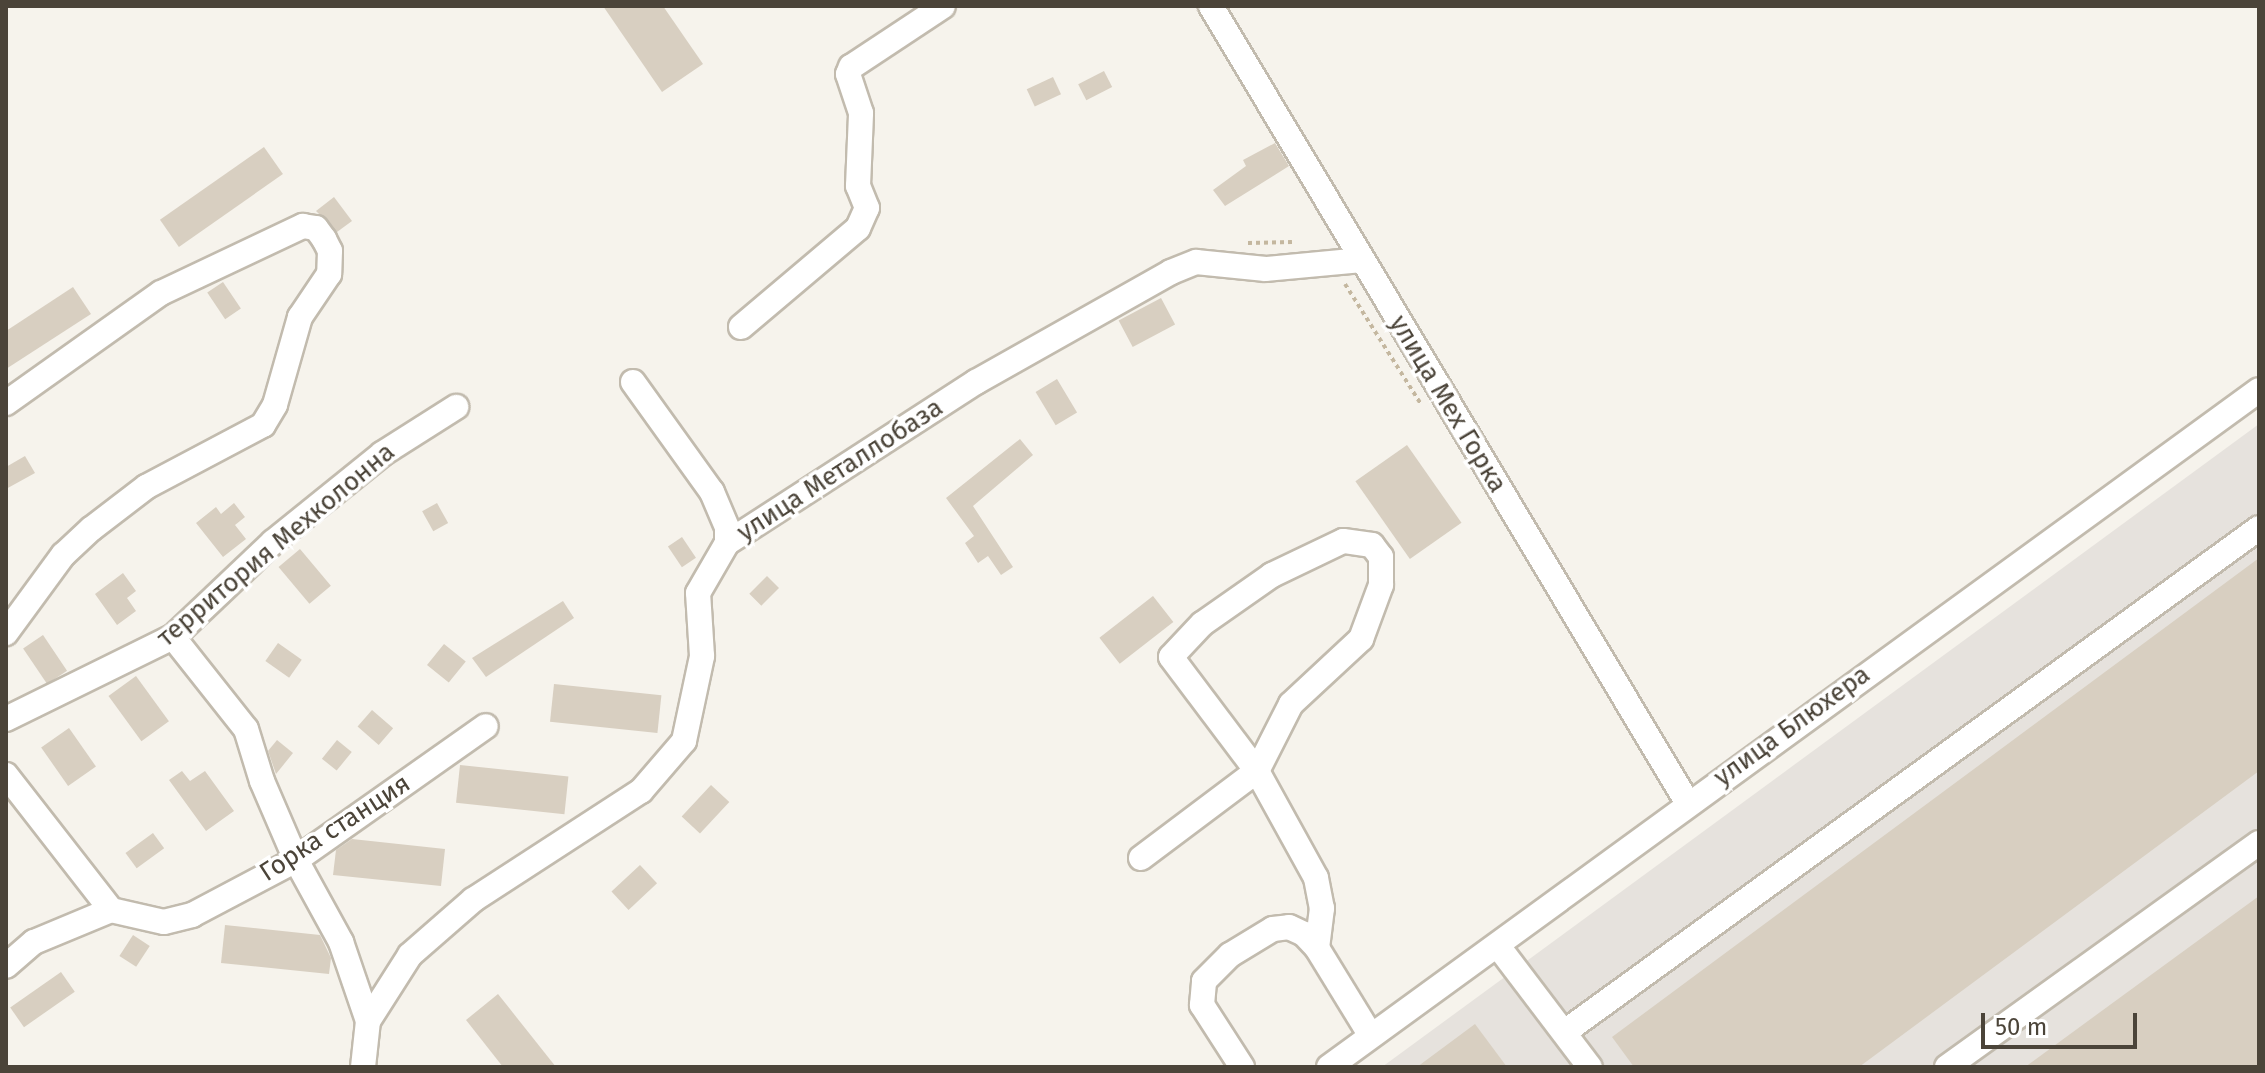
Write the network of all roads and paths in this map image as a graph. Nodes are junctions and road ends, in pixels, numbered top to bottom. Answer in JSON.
{"nodes":[{"id":1,"x":943,"y":6,"type":"edge"},
{"id":2,"x":1211,"y":6,"type":"edge"},
{"id":3,"x":1304,"y":242,"type":"dead end"},
{"id":4,"x":1245,"y":243,"type":"dead end"},
{"id":5,"x":1361,"y":260,"type":"junction"},
{"id":6,"x":1332,"y":284,"type":"dead end"},
{"id":7,"x":741,"y":327,"type":"dead end"},
{"id":8,"x":633,"y":382,"type":"dead end"},
{"id":9,"x":2259,"y":390,"type":"edge"},
{"id":10,"x":6,"y":403,"type":"edge"},
{"id":11,"x":1422,"y":406,"type":"dead end"},
{"id":12,"x":456,"y":407,"type":"dead end"},
{"id":13,"x":2259,"y":528,"type":"edge"},
{"id":14,"x":727,"y":543,"type":"junction"},
{"id":15,"x":6,"y":633,"type":"edge"},
{"id":16,"x":173,"y":637,"type":"junction"},
{"id":17,"x":6,"y":719,"type":"edge"},
{"id":18,"x":486,"y":726,"type":"dead end"},
{"id":19,"x":1257,"y":771,"type":"junction"},
{"id":20,"x":6,"y":775,"type":"edge"},
{"id":21,"x":1687,"y":802,"type":"junction"},
{"id":22,"x":2259,"y":843,"type":"edge"},
{"id":23,"x":1141,"y":858,"type":"dead end"},
{"id":24,"x":296,"y":860,"type":"junction"},
{"id":25,"x":111,"y":910,"type":"junction"},
{"id":26,"x":1498,"y":946,"type":"junction"},
{"id":27,"x":1317,"y":948,"type":"junction"},
{"id":28,"x":6,"y":966,"type":"edge"},
{"id":29,"x":368,"y":1021,"type":"junction"},
{"id":30,"x":1566,"y":1031,"type":"junction"},
{"id":31,"x":1371,"y":1036,"type":"junction"},
{"id":32,"x":363,"y":1067,"type":"edge"},
{"id":33,"x":1242,"y":1067,"type":"edge"},
{"id":34,"x":1329,"y":1067,"type":"edge"},
{"id":35,"x":1590,"y":1067,"type":"edge"},
{"id":36,"x":1947,"y":1067,"type":"edge"}],
"edges":[{"from":1,"to":7,"type":"street"},
{"from":2,"to":5,"type":"street","name":"улица Мех Горка"},
{"from":3,"to":4,"type":"path"},
{"from":5,"to":14,"type":"street","name":"улица Металлобаза"},
{"from":5,"to":21,"type":"street","name":"улица Мех Горка"},
{"from":6,"to":11,"type":"path"},
{"from":8,"to":14,"type":"street"},
{"from":9,"to":21,"type":"street","name":"улица Блюхера"},
{"from":10,"to":15,"type":"street"},
{"from":12,"to":16,"type":"street","name":"территория Мехколонна"},
{"from":13,"to":30,"type":"street"},
{"from":14,"to":29,"type":"street","name":"улица Металлобаза"},
{"from":16,"to":17,"type":"street","name":"территория Мехколонна"},
{"from":16,"to":24,"type":"street"},
{"from":18,"to":24,"type":"street","name":"Горка станция"},
{"from":19,"to":19,"type":"street"},
{"from":19,"to":23,"type":"street"},
{"from":19,"to":27,"type":"street"},
{"from":20,"to":25,"type":"street"},
{"from":21,"to":26,"type":"street","name":"улица Блюхера"},
{"from":22,"to":36,"type":"street"},
{"from":24,"to":25,"type":"street","name":"Горка станция"},
{"from":24,"to":29,"type":"street"},
{"from":25,"to":28,"type":"street"},
{"from":26,"to":30,"type":"street"},
{"from":26,"to":31,"type":"street","name":"улица Блюхера"},
{"from":27,"to":31,"type":"street"},
{"from":27,"to":33,"type":"street"},
{"from":29,"to":32,"type":"street","name":"улица Металлобаза"},
{"from":30,"to":35,"type":"street"},
{"from":31,"to":34,"type":"street","name":"улица Блюхера"}]}
